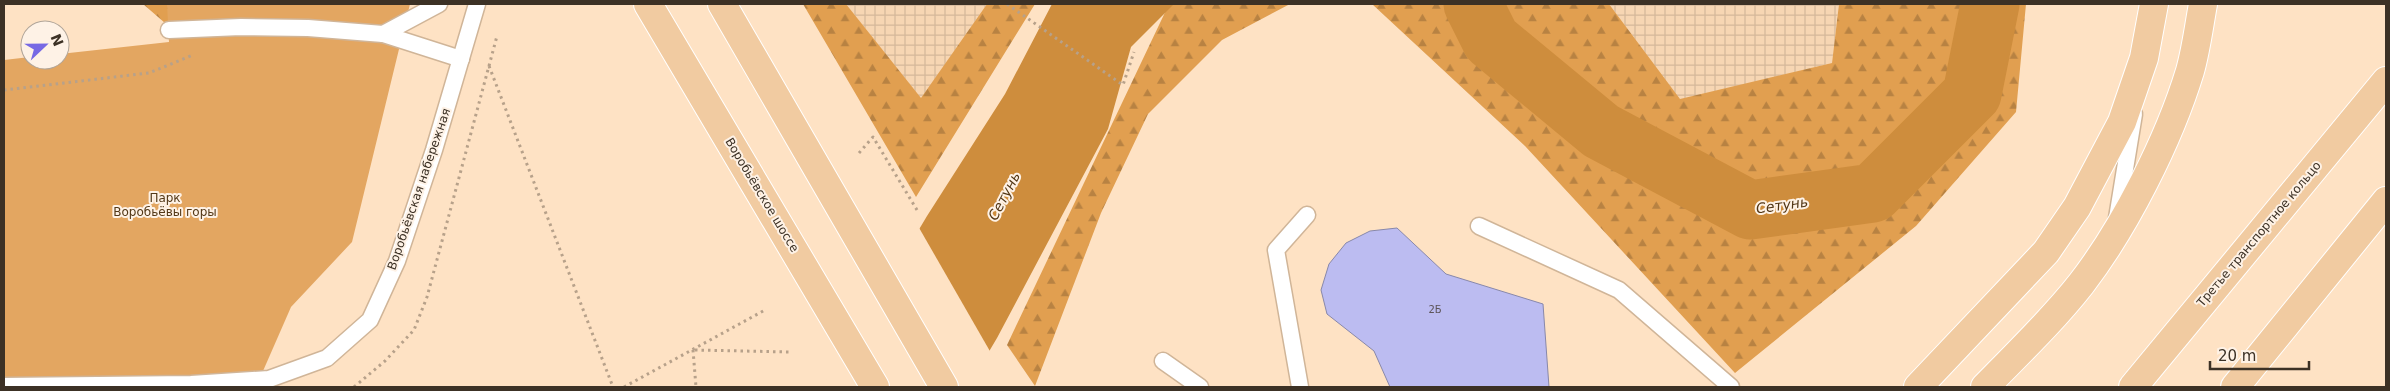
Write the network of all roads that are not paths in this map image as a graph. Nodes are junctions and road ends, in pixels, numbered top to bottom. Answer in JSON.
{"nodes":[{"id":1,"x":439,"y":4,"type":"edge"},
{"id":2,"x":477,"y":4,"type":"edge"},
{"id":3,"x":648,"y":4,"type":"edge"},
{"id":4,"x":722,"y":4,"type":"edge"},
{"id":5,"x":2154,"y":4,"type":"edge"},
{"id":6,"x":2203,"y":4,"type":"edge"},
{"id":7,"x":169,"y":30,"type":"dead end"},
{"id":8,"x":383,"y":34,"type":"junction"},
{"id":9,"x":2144,"y":58,"type":"junction"},
{"id":10,"x":461,"y":59,"type":"junction"},
{"id":11,"x":2386,"y":81,"type":"edge"},
{"id":12,"x":2386,"y":201,"type":"edge"},
{"id":13,"x":1307,"y":214,"type":"dead end"},
{"id":14,"x":1479,"y":226,"type":"dead end"},
{"id":15,"x":2114,"y":235,"type":"junction"},
{"id":16,"x":1163,"y":362,"type":"dead end"},
{"id":17,"x":4,"y":386,"type":"edge"},
{"id":18,"x":875,"y":387,"type":"edge"},
{"id":19,"x":944,"y":387,"type":"edge"},
{"id":20,"x":1200,"y":387,"type":"edge"},
{"id":21,"x":1300,"y":387,"type":"edge"},
{"id":22,"x":1731,"y":387,"type":"edge"},
{"id":23,"x":1918,"y":387,"type":"edge"},
{"id":24,"x":1985,"y":387,"type":"edge"},
{"id":25,"x":2133,"y":387,"type":"edge"},
{"id":26,"x":2235,"y":387,"type":"edge"}],
"edges":[{"from":1,"to":8,"type":"lane"},
{"from":2,"to":10,"type":"lane","name":"Воробьёвская набережная"},
{"from":3,"to":18,"type":"main road","name":"Воробьёвское шоссе"},
{"from":4,"to":19,"type":"main road"},
{"from":5,"to":9,"type":"main road"},
{"from":6,"to":15,"type":"main road"},
{"from":7,"to":8,"type":"lane"},
{"from":8,"to":10,"type":"lane"},
{"from":9,"to":15,"type":"lane"},
{"from":9,"to":23,"type":"main road"},
{"from":10,"to":17,"type":"lane","name":"Воробьёвская набережная"},
{"from":11,"to":25,"type":"main road","name":"Третье транспортное кольцо"},
{"from":12,"to":26,"type":"main road"},
{"from":13,"to":21,"type":"lane"},
{"from":14,"to":22,"type":"lane"},
{"from":15,"to":24,"type":"main road"},
{"from":16,"to":20,"type":"lane"}]}
